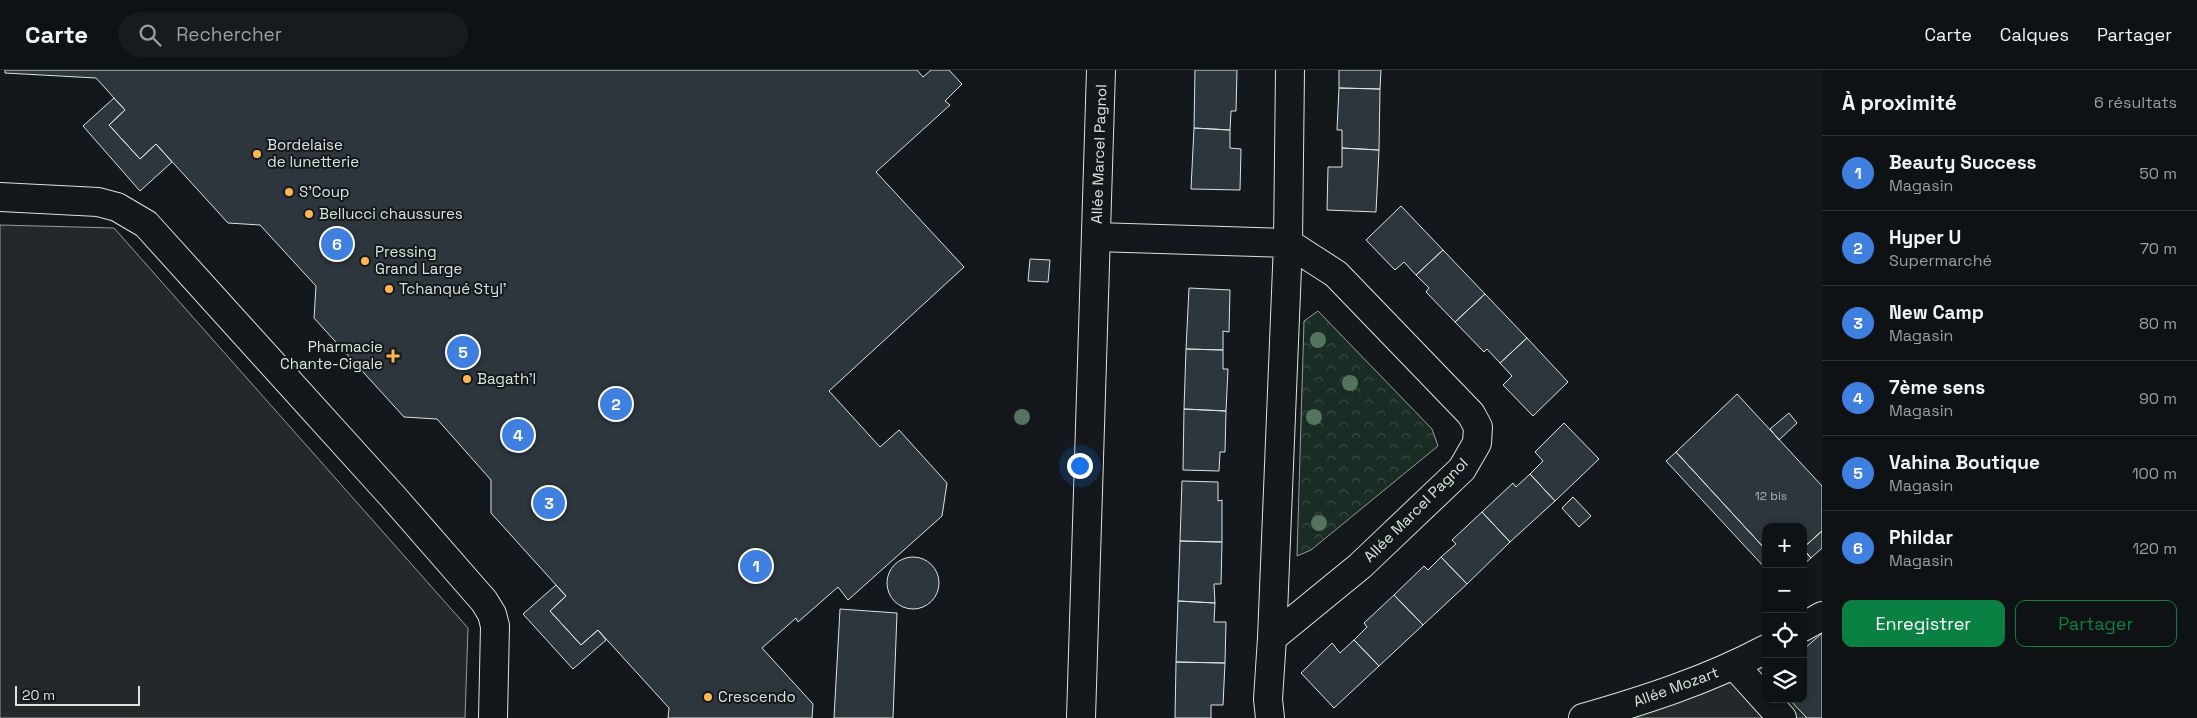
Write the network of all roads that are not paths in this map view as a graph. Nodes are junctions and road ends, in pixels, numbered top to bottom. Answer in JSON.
{"nodes":[{"id":1,"x":1101,"y":70,"type":"edge"},
{"id":2,"x":1290,"y":70,"type":"edge"},
{"id":3,"x":0,"y":197,"type":"edge"},
{"id":4,"x":1096,"y":238,"type":"junction"},
{"id":5,"x":1288,"y":243,"type":"junction"},
{"id":6,"x":1822,"y":616,"type":"edge"},
{"id":7,"x":1807,"y":625,"type":"edge"},
{"id":8,"x":1272,"y":638,"type":"junction"},
{"id":9,"x":1762,"y":651,"type":"edge"},
{"id":10,"x":1735,"y":666,"type":"junction"},
{"id":11,"x":493,"y":718,"type":"edge"},
{"id":12,"x":1081,"y":718,"type":"edge"},
{"id":13,"x":1270,"y":718,"type":"edge"},
{"id":14,"x":1583,"y":718,"type":"edge"},
{"id":15,"x":1782,"y":718,"type":"edge"}],
"edges":[{"from":1,"to":4,"type":"street","name":"Allée Marcel Pagnol"},
{"from":2,"to":5,"type":"street"},
{"from":3,"to":11,"type":"street"},
{"from":4,"to":5,"type":"street","name":"Allée Marcel Pagnol"},
{"from":4,"to":12,"type":"street","name":"Allée Marcel Pagnol"},
{"from":5,"to":8,"type":"street"},
{"from":5,"to":8,"type":"street","name":"Allée Marcel Pagnol"},
{"from":6,"to":7,"type":"street"},
{"from":8,"to":13,"type":"street"},
{"from":9,"to":10,"type":"street","name":"Allée Mozart"},
{"from":10,"to":14,"type":"street","name":"Allée Mozart"},
{"from":10,"to":15,"type":"street"}]}
